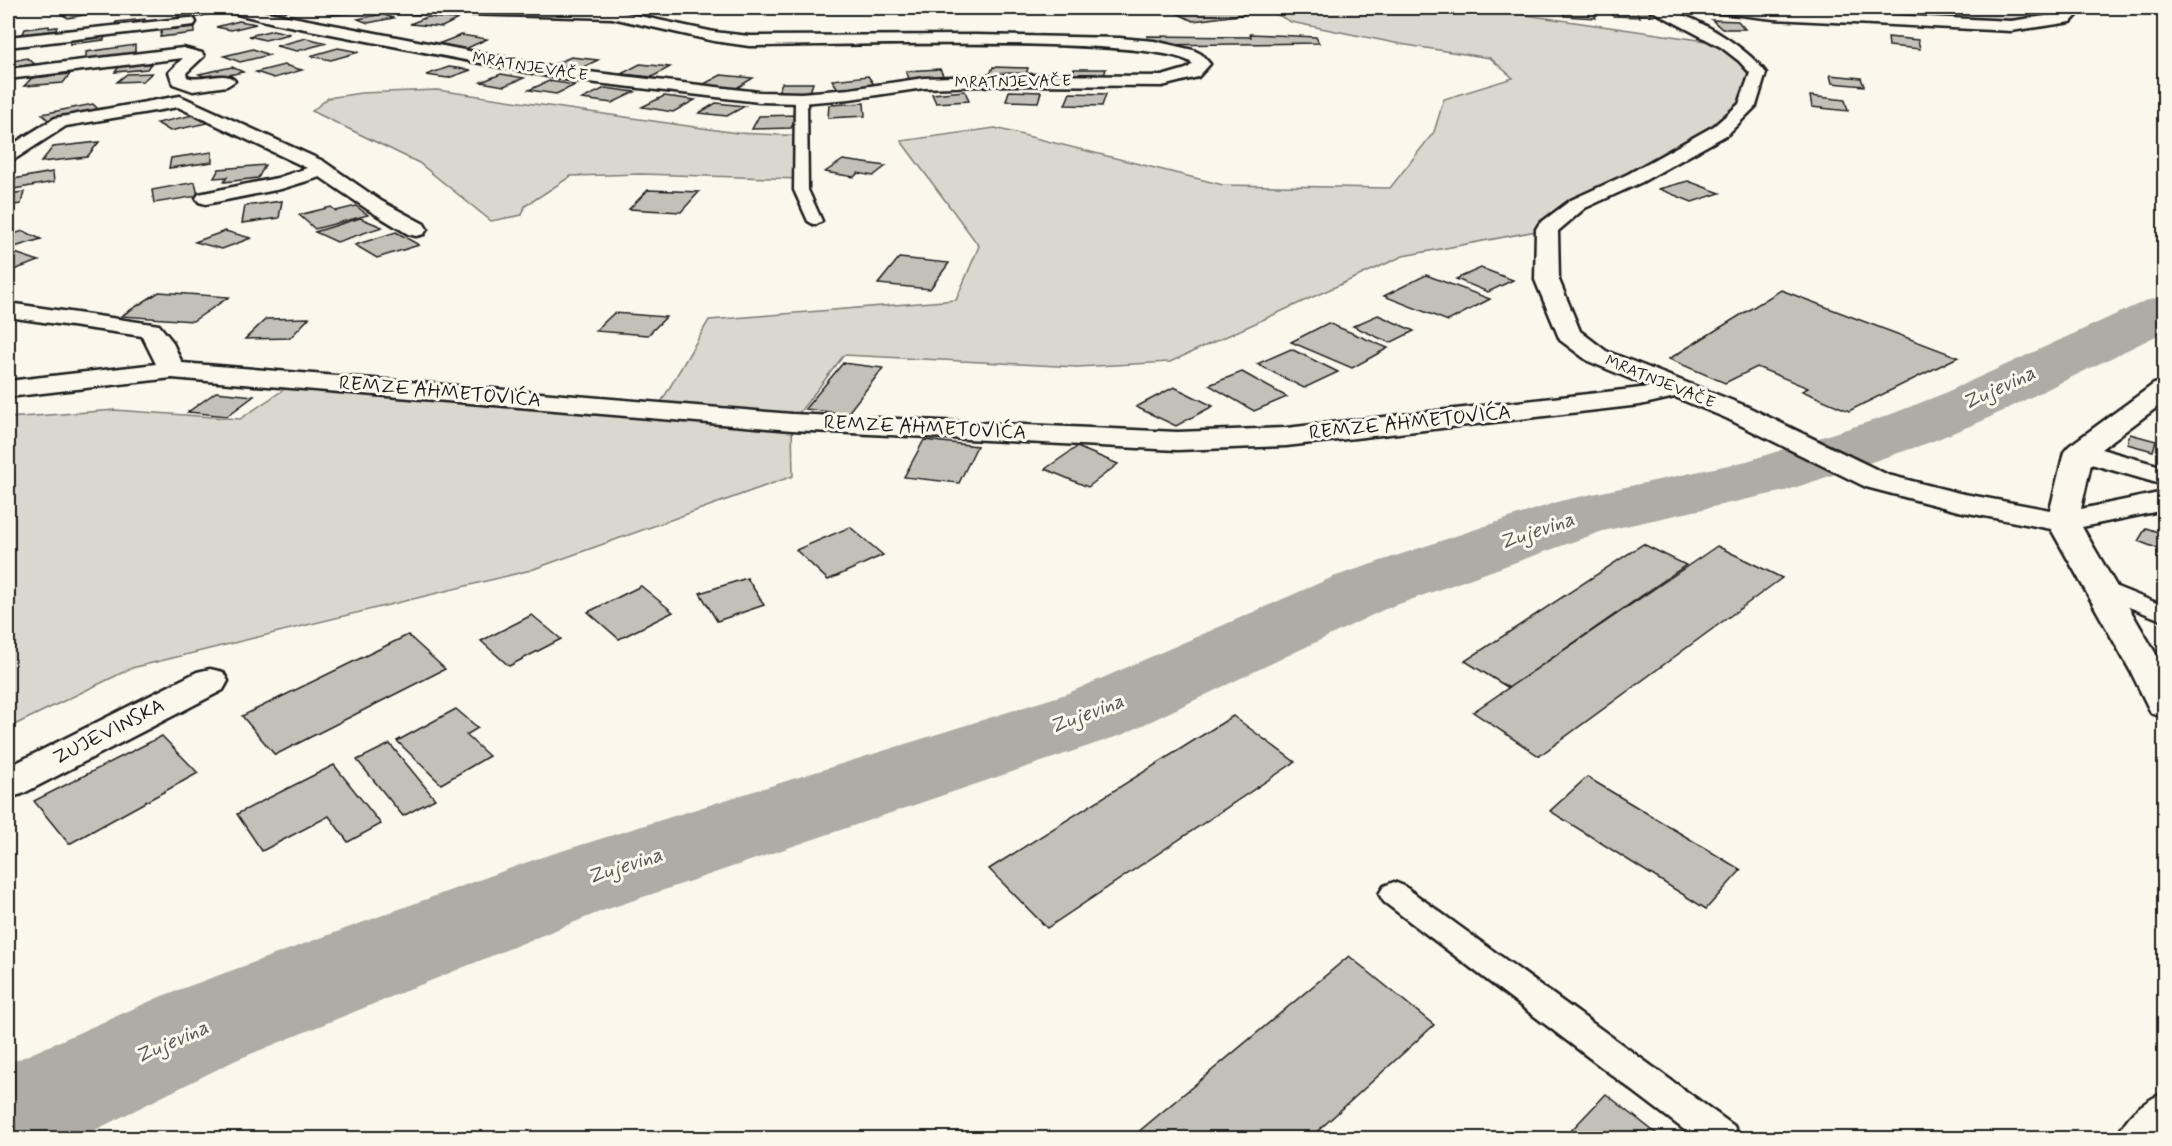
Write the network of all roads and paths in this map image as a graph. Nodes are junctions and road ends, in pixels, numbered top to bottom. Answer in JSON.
{"nodes":[{"id":1,"x":230,"y":8,"type":"edge"},
{"id":2,"x":392,"y":8,"type":"edge"},
{"id":3,"x":1654,"y":8,"type":"edge"},
{"id":4,"x":1714,"y":8,"type":"edge"},
{"id":5,"x":2065,"y":8,"type":"edge"},
{"id":6,"x":615,"y":11,"type":"edge"},
{"id":7,"x":137,"y":12,"type":"dead end"},
{"id":8,"x":8,"y":42,"type":"edge"},
{"id":9,"x":8,"y":75,"type":"edge"},
{"id":10,"x":227,"y":81,"type":"dead end"},
{"id":11,"x":801,"y":98,"type":"junction"},
{"id":12,"x":8,"y":155,"type":"edge"},
{"id":13,"x":323,"y":170,"type":"junction"},
{"id":14,"x":206,"y":198,"type":"dead end"},
{"id":15,"x":815,"y":221,"type":"dead end"},
{"id":16,"x":416,"y":229,"type":"dead end"},
{"id":17,"x":8,"y":310,"type":"edge"},
{"id":18,"x":172,"y":370,"type":"junction"},
{"id":19,"x":1676,"y":389,"type":"junction"},
{"id":20,"x":8,"y":390,"type":"edge"},
{"id":21,"x":2164,"y":390,"type":"edge"},
{"id":22,"x":2079,"y":452,"type":"junction"},
{"id":23,"x":2164,"y":476,"type":"edge"},
{"id":24,"x":2164,"y":501,"type":"edge"},
{"id":25,"x":2063,"y":522,"type":"junction"},
{"id":26,"x":2102,"y":588,"type":"junction"},
{"id":27,"x":2164,"y":614,"type":"edge"},
{"id":28,"x":210,"y":681,"type":"dead end"},
{"id":29,"x":2164,"y":704,"type":"edge"},
{"id":30,"x":8,"y":784,"type":"edge"},
{"id":31,"x":1394,"y":894,"type":"dead end"},
{"id":32,"x":2164,"y":1117,"type":"edge"},
{"id":33,"x":1722,"y":1138,"type":"edge"},
{"id":34,"x":2143,"y":1138,"type":"edge"}],
"edges":[{"from":1,"to":11,"type":"street","name":"MRATNJEVAČE"},
{"from":2,"to":6,"type":"street","name":"MRATNJEVAČE"},
{"from":3,"to":19,"type":"street","name":"MRATNJEVAČE"},
{"from":4,"to":5,"type":"street"},
{"from":6,"to":11,"type":"street","name":"MRATNJEVAČE"},
{"from":7,"to":8,"type":"street"},
{"from":9,"to":10,"type":"street"},
{"from":11,"to":15,"type":"lane"},
{"from":12,"to":13,"type":"street"},
{"from":13,"to":14,"type":"street"},
{"from":13,"to":16,"type":"street"},
{"from":17,"to":18,"type":"street"},
{"from":18,"to":19,"type":"street","name":"REMZE AHMETOVIĆA"},
{"from":18,"to":20,"type":"street","name":"REMZE AHMETOVIĆA"},
{"from":19,"to":25,"type":"street","name":"MRATNJEVAČE"},
{"from":21,"to":22,"type":"street"},
{"from":22,"to":23,"type":"street"},
{"from":22,"to":25,"type":"street"},
{"from":24,"to":25,"type":"street"},
{"from":25,"to":26,"type":"street"},
{"from":26,"to":27,"type":"lane"},
{"from":26,"to":29,"type":"street"},
{"from":28,"to":30,"type":"street","name":"ZUJEVINSKA"},
{"from":31,"to":33,"type":"lane"},
{"from":32,"to":34,"type":"street"}]}
